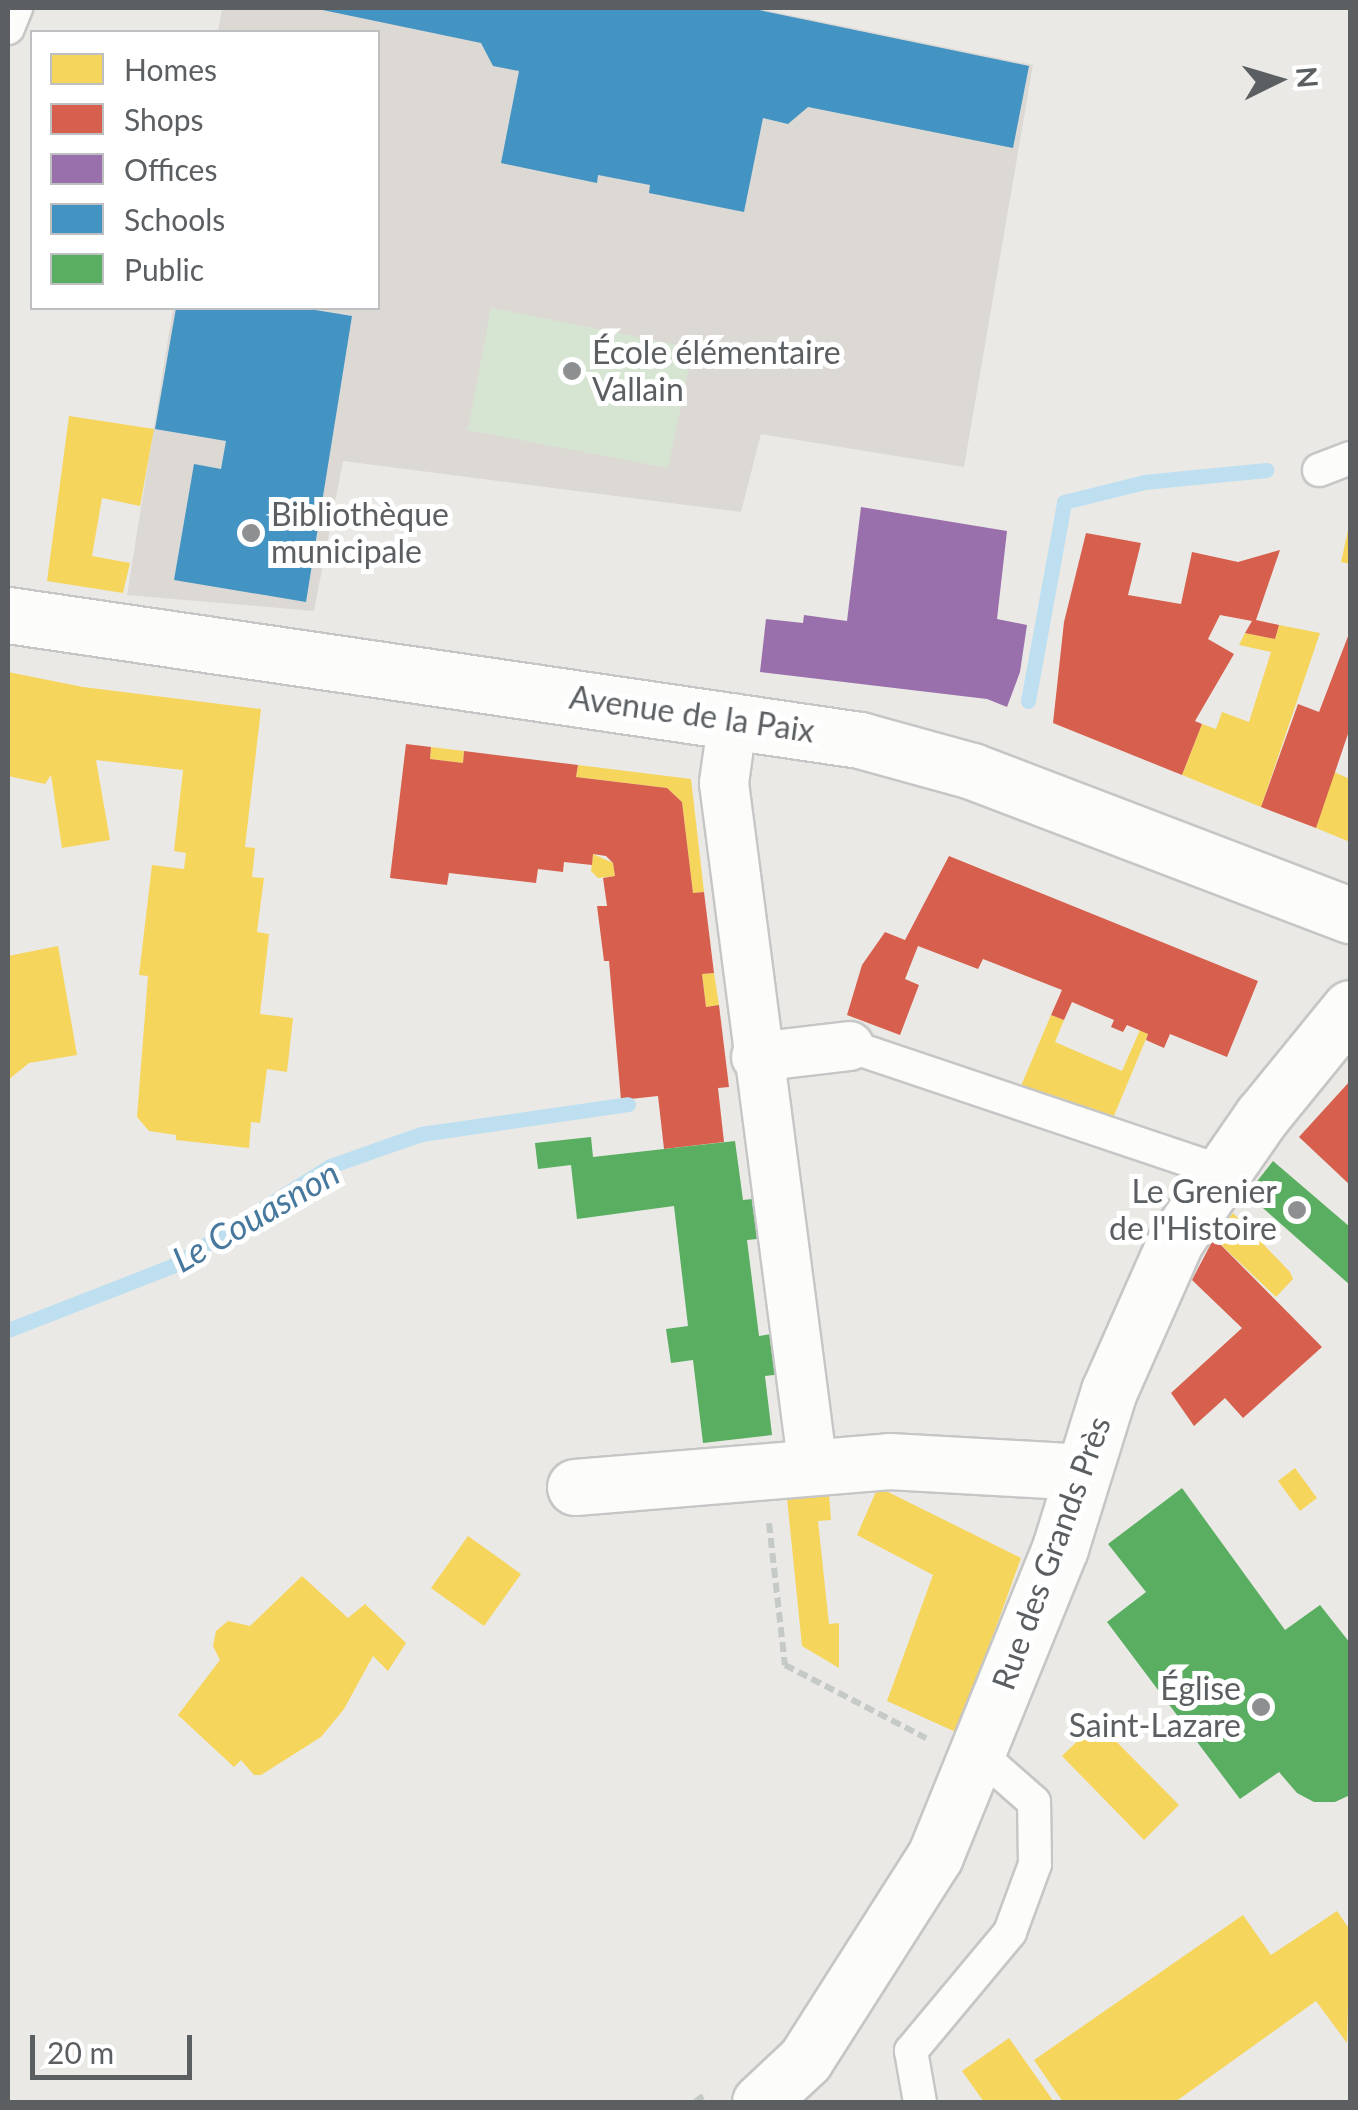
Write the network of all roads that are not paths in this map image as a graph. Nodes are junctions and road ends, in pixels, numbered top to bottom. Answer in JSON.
{"nodes":[{"id":1,"x":16,"y":8,"type":"edge"},
{"id":2,"x":8,"y":28,"type":"edge"},
{"id":3,"x":1350,"y":458,"type":"edge"},
{"id":4,"x":1319,"y":470,"type":"dead end"},
{"id":5,"x":8,"y":615,"type":"edge"},
{"id":6,"x":734,"y":718,"type":"junction"},
{"id":7,"x":1350,"y":915,"type":"edge"},
{"id":8,"x":1350,"y":1008,"type":"edge"},
{"id":9,"x":849,"y":1046,"type":"joint"},
{"id":10,"x":756,"y":1057,"type":"junction"},
{"id":11,"x":1224,"y":1172,"type":"junction"},
{"id":12,"x":788,"y":1470,"type":"junction"},
{"id":13,"x":1083,"y":1472,"type":"junction"},
{"id":14,"x":575,"y":1488,"type":"dead end"},
{"id":15,"x":956,"y":1747,"type":"junction"},
{"id":16,"x":760,"y":2102,"type":"edge"},
{"id":17,"x":920,"y":2102,"type":"edge"}],
"edges":[{"from":1,"to":2,"type":"lane"},
{"from":3,"to":4,"type":"lane"},
{"from":5,"to":6,"type":"street","name":"Avenue de la Paix"},
{"from":6,"to":7,"type":"street","name":"Avenue de la Paix"},
{"from":6,"to":10,"type":"street"},
{"from":8,"to":11,"type":"street","name":"Rue des Grands Près"},
{"from":9,"to":10,"type":"street"},
{"from":9,"to":11,"type":"lane"},
{"from":10,"to":12,"type":"street"},
{"from":11,"to":13,"type":"street","name":"Rue des Grands Près"},
{"from":12,"to":13,"type":"street"},
{"from":12,"to":14,"type":"street"},
{"from":13,"to":15,"type":"street","name":"Rue des Grands Près"},
{"from":15,"to":16,"type":"street","name":"Rue des Grands Près"},
{"from":15,"to":17,"type":"lane"}]}
